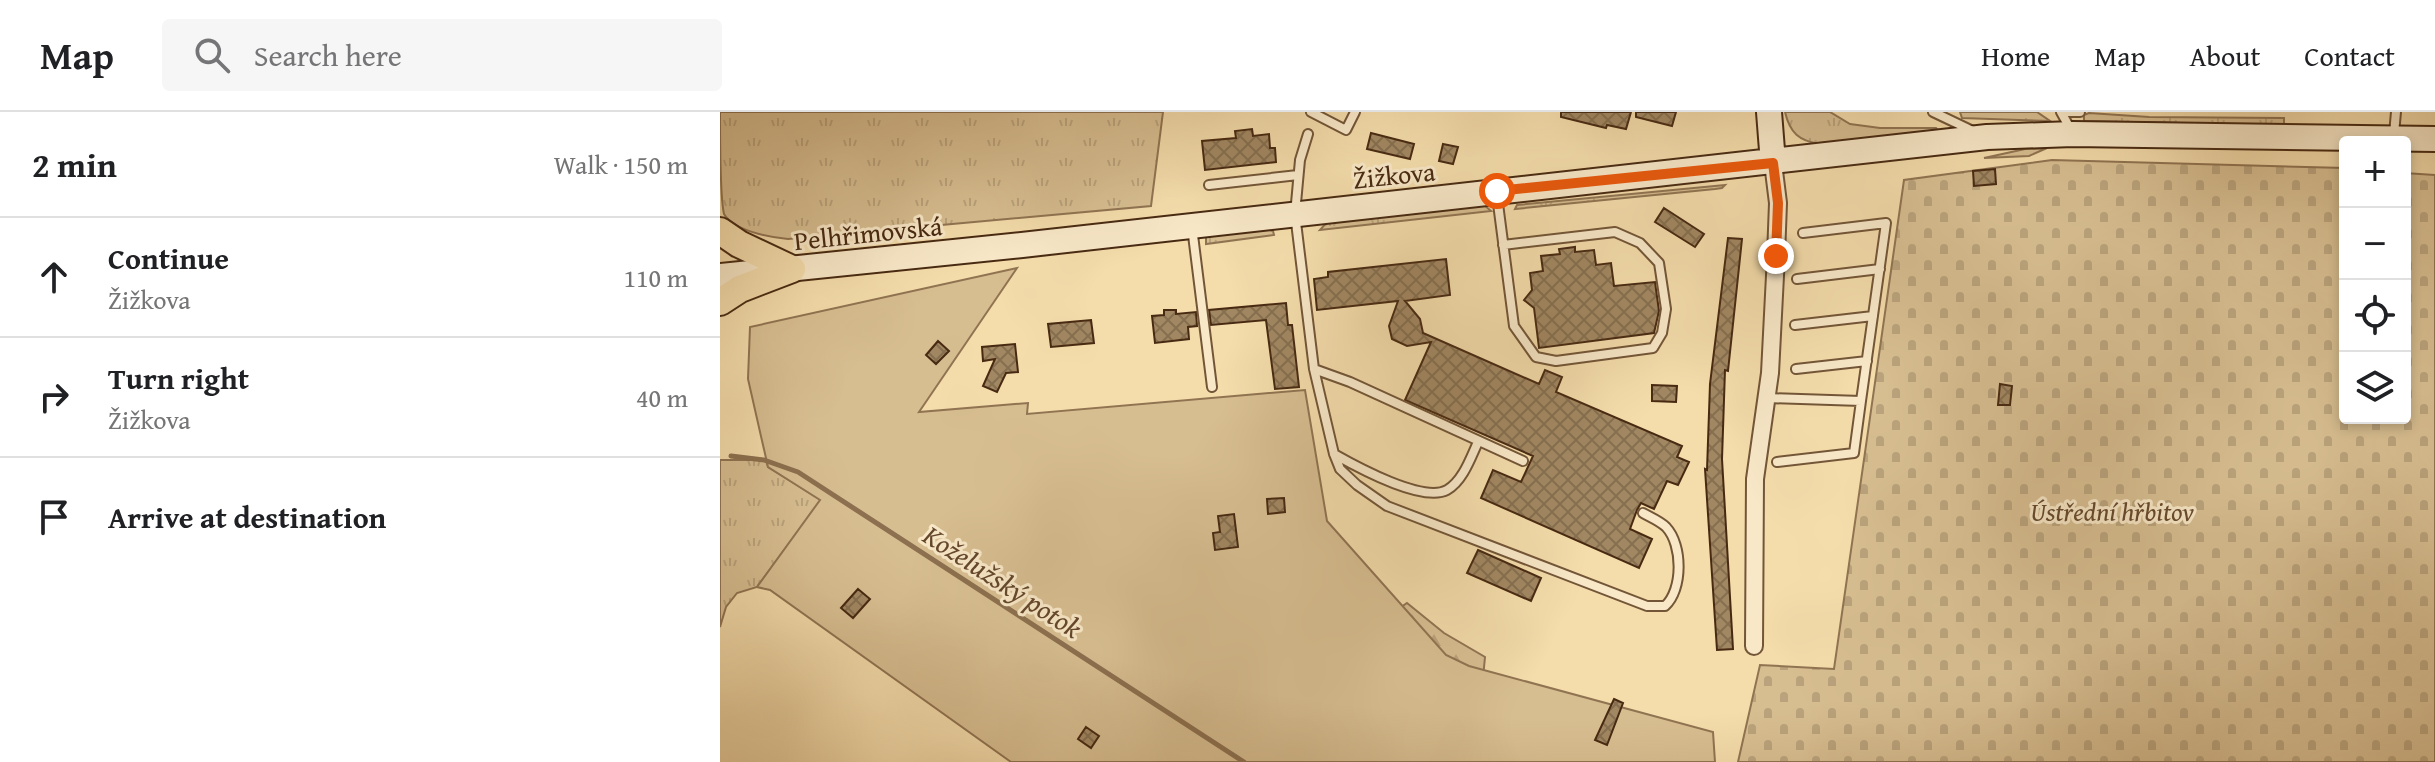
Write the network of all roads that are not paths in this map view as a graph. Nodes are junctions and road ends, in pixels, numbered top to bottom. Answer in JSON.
{"nodes":[{"id":1,"x":1311,"y":112,"type":"edge"},
{"id":2,"x":1355,"y":112,"type":"edge"},
{"id":3,"x":1769,"y":112,"type":"edge"},
{"id":4,"x":2061,"y":112,"type":"edge"},
{"id":5,"x":2396,"y":112,"type":"edge"},
{"id":6,"x":1938,"y":113,"type":"edge"},
{"id":7,"x":2077,"y":123,"type":"edge"},
{"id":8,"x":1308,"y":134,"type":"dead end"},
{"id":9,"x":2394,"y":136,"type":"edge"},
{"id":10,"x":1987,"y":137,"type":"junction"},
{"id":11,"x":2339,"y":139,"type":"edge"},
{"id":12,"x":2411,"y":139,"type":"edge"},
{"id":13,"x":2435,"y":139,"type":"edge"},
{"id":14,"x":1773,"y":163,"type":"junction"},
{"id":15,"x":1298,"y":175,"type":"junction"},
{"id":16,"x":1209,"y":185,"type":"dead end"},
{"id":17,"x":1497,"y":191,"type":"junction"},
{"id":18,"x":1295,"y":214,"type":"junction"},
{"id":19,"x":1192,"y":226,"type":"junction"},
{"id":20,"x":720,"y":231,"type":"edge"},
{"id":21,"x":1803,"y":233,"type":"dead end"},
{"id":22,"x":1022,"y":245,"type":"joint"},
{"id":23,"x":1503,"y":245,"type":"junction"},
{"id":24,"x":792,"y":269,"type":"junction"},
{"id":25,"x":1880,"y":269,"type":"junction"},
{"id":26,"x":720,"y":276,"type":"edge"},
{"id":27,"x":1797,"y":279,"type":"dead end"},
{"id":28,"x":720,"y":302,"type":"edge"},
{"id":29,"x":1873,"y":316,"type":"junction"},
{"id":30,"x":1795,"y":325,"type":"dead end"},
{"id":31,"x":1867,"y":361,"type":"junction"},
{"id":32,"x":1314,"y":369,"type":"junction"},
{"id":33,"x":1796,"y":369,"type":"dead end"},
{"id":34,"x":1212,"y":387,"type":"dead end"},
{"id":35,"x":1766,"y":398,"type":"junction"},
{"id":36,"x":1861,"y":401,"type":"junction"},
{"id":37,"x":1478,"y":442,"type":"junction"},
{"id":38,"x":1334,"y":454,"type":"junction"},
{"id":39,"x":1523,"y":461,"type":"dead end"},
{"id":40,"x":1777,"y":462,"type":"dead end"},
{"id":41,"x":1643,"y":513,"type":"dead end"},
{"id":42,"x":1754,"y":646,"type":"dead end"}],
"edges":[{"from":1,"to":2,"type":"lane"},
{"from":3,"to":14,"type":"main road"},
{"from":4,"to":7,"type":"lane"},
{"from":4,"to":7,"type":"lane"},
{"from":5,"to":9,"type":"lane"},
{"from":6,"to":10,"type":"lane"},
{"from":7,"to":10,"type":"main road","name":"Žižkova"},
{"from":7,"to":11,"type":"main road","name":"Žižkova"},
{"from":8,"to":15,"type":"lane"},
{"from":10,"to":14,"type":"main road","name":"Žižkova"},
{"from":12,"to":13,"type":"main road","name":"Žižkova"},
{"from":14,"to":17,"type":"main road","name":"Žižkova"},
{"from":14,"to":35,"type":"street"},
{"from":15,"to":16,"type":"lane"},
{"from":15,"to":18,"type":"lane"},
{"from":17,"to":18,"type":"main road","name":"Žižkova"},
{"from":17,"to":23,"type":"lane"},
{"from":18,"to":19,"type":"main road","name":"Žižkova"},
{"from":18,"to":32,"type":"lane"},
{"from":19,"to":22,"type":"main road","name":"Žižkova"},
{"from":19,"to":34,"type":"lane"},
{"from":20,"to":24,"type":"main road"},
{"from":21,"to":25,"type":"lane"},
{"from":22,"to":24,"type":"main road","name":"Pelhřimovská"},
{"from":23,"to":23,"type":"lane"},
{"from":24,"to":26,"type":"main road","name":"Pelhřimovská"},
{"from":24,"to":28,"type":"main road"},
{"from":25,"to":27,"type":"lane"},
{"from":25,"to":29,"type":"lane"},
{"from":29,"to":30,"type":"lane"},
{"from":29,"to":31,"type":"lane"},
{"from":31,"to":33,"type":"lane"},
{"from":31,"to":36,"type":"lane"},
{"from":32,"to":37,"type":"lane"},
{"from":32,"to":38,"type":"lane"},
{"from":35,"to":36,"type":"lane"},
{"from":35,"to":42,"type":"street"},
{"from":36,"to":40,"type":"lane"},
{"from":37,"to":38,"type":"lane"},
{"from":37,"to":39,"type":"lane"},
{"from":38,"to":41,"type":"lane"}]}
